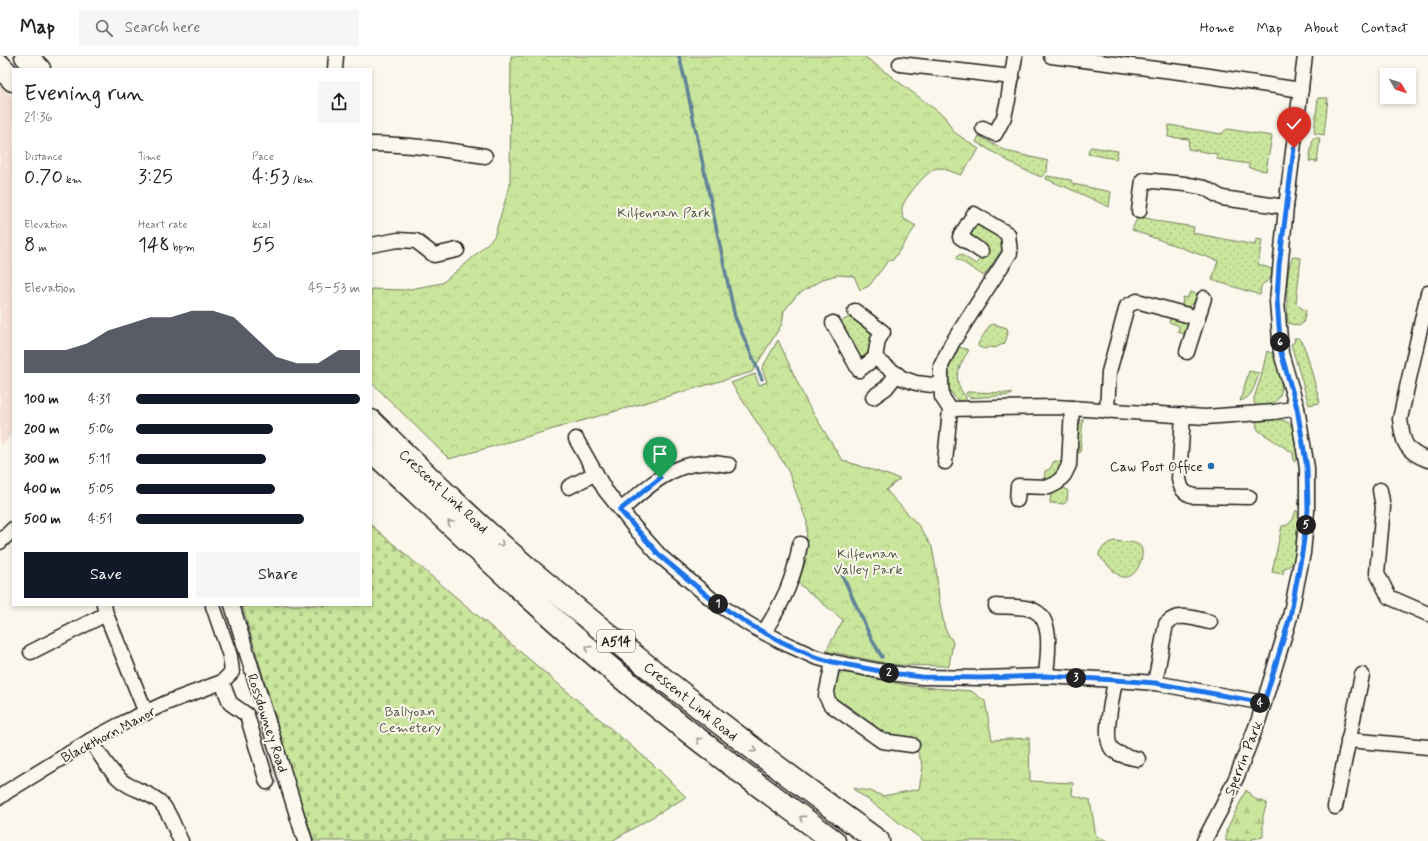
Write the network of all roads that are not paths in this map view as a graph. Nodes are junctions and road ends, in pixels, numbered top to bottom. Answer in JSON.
{"nodes":[{"id":1,"x":26,"y":56,"type":"edge"},
{"id":2,"x":336,"y":56,"type":"edge"},
{"id":3,"x":1015,"y":56,"type":"edge"},
{"id":4,"x":1051,"y":56,"type":"edge"},
{"id":5,"x":1305,"y":56,"type":"edge"},
{"id":6,"x":1097,"y":59,"type":"edge"},
{"id":7,"x":900,"y":64,"type":"dead end"},
{"id":8,"x":0,"y":66,"type":"edge"},
{"id":9,"x":37,"y":68,"type":"edge"},
{"id":10,"x":335,"y":68,"type":"edge"},
{"id":11,"x":1012,"y":77,"type":"junction"},
{"id":12,"x":12,"y":79,"type":"edge"},
{"id":13,"x":1301,"y":90,"type":"junction"},
{"id":14,"x":983,"y":128,"type":"dead end"},
{"id":15,"x":372,"y":144,"type":"edge"},
{"id":16,"x":484,"y":156,"type":"dead end"},
{"id":17,"x":1286,"y":207,"type":"junction"},
{"id":18,"x":1139,"y":211,"type":"dead end"},
{"id":19,"x":372,"y":246,"type":"edge"},
{"id":20,"x":457,"y":250,"type":"dead end"},
{"id":21,"x":981,"y":251,"type":"dead end"},
{"id":22,"x":1428,"y":293,"type":"edge"},
{"id":23,"x":1204,"y":298,"type":"dead end"},
{"id":24,"x":855,"y":311,"type":"dead end"},
{"id":25,"x":1198,"y":318,"type":"junction"},
{"id":26,"x":833,"y":323,"type":"dead end"},
{"id":27,"x":1187,"y":352,"type":"dead end"},
{"id":28,"x":875,"y":358,"type":"junction"},
{"id":29,"x":897,"y":374,"type":"junction"},
{"id":30,"x":941,"y":386,"type":"junction"},
{"id":31,"x":873,"y":397,"type":"dead end"},
{"id":32,"x":1072,"y":408,"type":"junction"},
{"id":33,"x":1297,"y":408,"type":"junction"},
{"id":34,"x":950,"y":409,"type":"junction"},
{"id":35,"x":1107,"y":410,"type":"junction"},
{"id":36,"x":1183,"y":415,"type":"junction"},
{"id":37,"x":372,"y":422,"type":"edge"},
{"id":38,"x":576,"y":439,"type":"dead end"},
{"id":39,"x":372,"y":451,"type":"edge"},
{"id":40,"x":1428,"y":460,"type":"edge"},
{"id":41,"x":945,"y":462,"type":"dead end"},
{"id":42,"x":729,"y":465,"type":"dead end"},
{"id":43,"x":596,"y":473,"type":"junction"},
{"id":44,"x":569,"y":487,"type":"dead end"},
{"id":45,"x":1380,"y":490,"type":"dead end"},
{"id":46,"x":1249,"y":497,"type":"dead end"},
{"id":47,"x":1018,"y":500,"type":"dead end"},
{"id":48,"x":620,"y":510,"type":"junction"},
{"id":49,"x":12,"y":530,"type":"edge"},
{"id":50,"x":0,"y":542,"type":"edge"},
{"id":51,"x":800,"y":544,"type":"dead end"},
{"id":52,"x":213,"y":606,"type":"edge"},
{"id":53,"x":232,"y":606,"type":"edge"},
{"id":54,"x":996,"y":606,"type":"dead end"},
{"id":55,"x":105,"y":609,"type":"edge"},
{"id":56,"x":1428,"y":614,"type":"edge"},
{"id":57,"x":1210,"y":622,"type":"dead end"},
{"id":58,"x":764,"y":632,"type":"junction"},
{"id":59,"x":31,"y":652,"type":"dead end"},
{"id":60,"x":833,"y":662,"type":"junction"},
{"id":61,"x":1362,"y":675,"type":"dead end"},
{"id":62,"x":1046,"y":676,"type":"junction"},
{"id":63,"x":1115,"y":680,"type":"junction"},
{"id":64,"x":222,"y":682,"type":"junction"},
{"id":65,"x":1155,"y":683,"type":"junction"},
{"id":66,"x":1264,"y":703,"type":"junction"},
{"id":67,"x":146,"y":713,"type":"junction"},
{"id":68,"x":91,"y":740,"type":"junction"},
{"id":69,"x":1348,"y":740,"type":"junction"},
{"id":70,"x":912,"y":745,"type":"dead end"},
{"id":71,"x":1428,"y":746,"type":"edge"},
{"id":72,"x":1138,"y":758,"type":"dead end"},
{"id":73,"x":267,"y":782,"type":"dead end"},
{"id":74,"x":0,"y":797,"type":"edge"},
{"id":75,"x":1335,"y":807,"type":"dead end"},
{"id":76,"x":181,"y":841,"type":"edge"},
{"id":77,"x":305,"y":841,"type":"edge"},
{"id":78,"x":834,"y":841,"type":"edge"},
{"id":79,"x":878,"y":841,"type":"edge"},
{"id":80,"x":1204,"y":841,"type":"edge"}],
"edges":[{"from":1,"to":9,"type":"highway"},
{"from":2,"to":10,"type":"street"},
{"from":3,"to":11,"type":"street"},
{"from":4,"to":6,"type":"street"},
{"from":5,"to":13,"type":"street","name":"Sperrin Park"},
{"from":6,"to":13,"type":"street"},
{"from":7,"to":11,"type":"street"},
{"from":8,"to":12,"type":"highway"},
{"from":11,"to":14,"type":"street"},
{"from":13,"to":17,"type":"street","name":"Sperrin Park"},
{"from":15,"to":16,"type":"street"},
{"from":17,"to":18,"type":"street"},
{"from":17,"to":33,"type":"street","name":"Sperrin Park"},
{"from":19,"to":20,"type":"street"},
{"from":21,"to":30,"type":"street"},
{"from":22,"to":40,"type":"street"},
{"from":23,"to":25,"type":"street"},
{"from":24,"to":28,"type":"street"},
{"from":25,"to":27,"type":"street"},
{"from":25,"to":35,"type":"street"},
{"from":26,"to":28,"type":"street"},
{"from":28,"to":29,"type":"street"},
{"from":29,"to":30,"type":"street"},
{"from":29,"to":31,"type":"street"},
{"from":30,"to":34,"type":"street"},
{"from":32,"to":34,"type":"street"},
{"from":32,"to":35,"type":"street"},
{"from":32,"to":47,"type":"street"},
{"from":33,"to":36,"type":"street"},
{"from":33,"to":66,"type":"street","name":"Sperrin Park"},
{"from":34,"to":41,"type":"street"},
{"from":35,"to":36,"type":"street"},
{"from":36,"to":46,"type":"street"},
{"from":37,"to":79,"type":"highway","name":"Crescent Link Road","number":"A514","one_way":true},
{"from":38,"to":43,"type":"street"},
{"from":78,"to":39,"type":"highway","name":"Crescent Link Road","number":"A514","one_way":true},
{"from":42,"to":48,"type":"street"},
{"from":43,"to":44,"type":"street"},
{"from":43,"to":48,"type":"street"},
{"from":45,"to":56,"type":"street"},
{"from":48,"to":58,"type":"street"},
{"from":49,"to":50,"type":"street"},
{"from":51,"to":58,"type":"street"},
{"from":52,"to":64,"type":"street"},
{"from":53,"to":77,"type":"street","name":"Rossdowney Road"},
{"from":54,"to":62,"type":"street"},
{"from":55,"to":59,"type":"street"},
{"from":55,"to":67,"type":"street"},
{"from":57,"to":65,"type":"street"},
{"from":58,"to":60,"type":"street"},
{"from":60,"to":62,"type":"street"},
{"from":60,"to":70,"type":"street"},
{"from":61,"to":69,"type":"street"},
{"from":62,"to":63,"type":"street"},
{"from":63,"to":65,"type":"street"},
{"from":63,"to":72,"type":"street"},
{"from":64,"to":67,"type":"street","name":"Blackthorn Manor"},
{"from":64,"to":73,"type":"street"},
{"from":65,"to":66,"type":"street"},
{"from":66,"to":80,"type":"street","name":"Sperrin Park"},
{"from":67,"to":68,"type":"street","name":"Blackthorn Manor"},
{"from":68,"to":74,"type":"street","name":"Blackthorn Manor"},
{"from":68,"to":76,"type":"street"},
{"from":69,"to":71,"type":"street"},
{"from":69,"to":75,"type":"street"}]}
